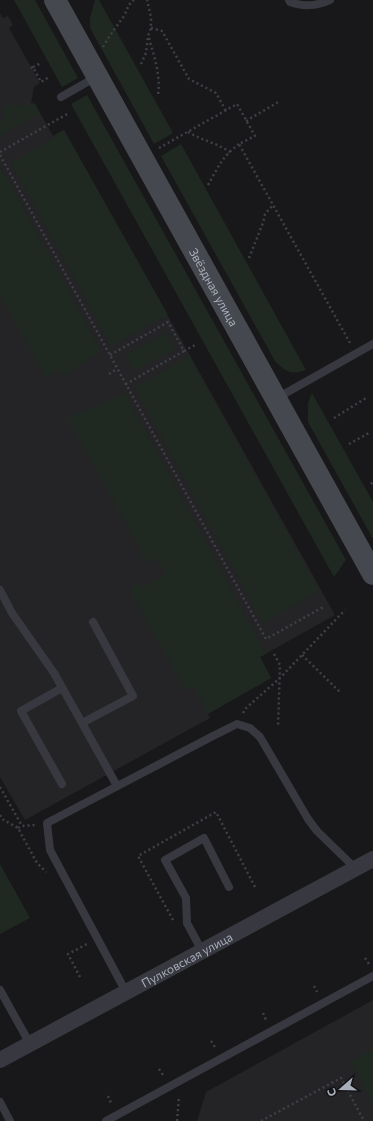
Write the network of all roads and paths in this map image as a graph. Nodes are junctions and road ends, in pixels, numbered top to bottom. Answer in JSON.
{"nodes":[{"id":1,"x":134,"y":0,"type":"edge"},
{"id":2,"x":147,"y":0,"type":"edge"},
{"id":3,"x":289,"y":0,"type":"edge"},
{"id":4,"x":330,"y":0,"type":"edge"},
{"id":5,"x":59,"y":3,"type":"edge"},
{"id":6,"x":151,"y":28,"type":"junction"},
{"id":7,"x":148,"y":36,"type":"junction"},
{"id":8,"x":41,"y":62,"type":"dead end"},
{"id":9,"x":141,"y":64,"type":"dead end"},
{"id":10,"x":95,"y":71,"type":"junction"},
{"id":11,"x":49,"y":77,"type":"dead end"},
{"id":12,"x":158,"y":95,"type":"dead end"},
{"id":13,"x":61,"y":97,"type":"dead end"},
{"id":14,"x":280,"y":101,"type":"dead end"},
{"id":15,"x":226,"y":111,"type":"junction"},
{"id":16,"x":69,"y":113,"type":"dead end"},
{"id":17,"x":246,"y":121,"type":"junction"},
{"id":18,"x":188,"y":132,"type":"junction"},
{"id":19,"x":239,"y":144,"type":"junction"},
{"id":20,"x":0,"y":152,"type":"edge"},
{"id":21,"x":230,"y":152,"type":"junction"},
{"id":22,"x":0,"y":155,"type":"edge"},
{"id":23,"x":142,"y":157,"type":"junction"},
{"id":24,"x":208,"y":186,"type":"dead end"},
{"id":25,"x":273,"y":205,"type":"junction"},
{"id":26,"x":249,"y":258,"type":"dead end"},
{"id":27,"x":197,"y":344,"type":"dead end"},
{"id":28,"x":373,"y":344,"type":"edge"},
{"id":29,"x":184,"y":351,"type":"junction"},
{"id":30,"x":356,"y":354,"type":"junction"},
{"id":31,"x":110,"y":356,"type":"junction"},
{"id":32,"x":117,"y":369,"type":"junction"},
{"id":33,"x":109,"y":374,"type":"dead end"},
{"id":34,"x":126,"y":384,"type":"junction"},
{"id":35,"x":366,"y":398,"type":"dead end"},
{"id":36,"x":276,"y":399,"type":"junction"},
{"id":37,"x":334,"y":418,"type":"dead end"},
{"id":38,"x":370,"y":433,"type":"dead end"},
{"id":39,"x":349,"y":444,"type":"dead end"},
{"id":40,"x":373,"y":574,"type":"edge"},
{"id":41,"x":0,"y":590,"type":"edge"},
{"id":42,"x":325,"y":606,"type":"dead end"},
{"id":43,"x":345,"y":610,"type":"dead end"},
{"id":44,"x":93,"y":622,"type":"dead end"},
{"id":45,"x":274,"y":654,"type":"dead end"},
{"id":46,"x":302,"y":655,"type":"junction"},
{"id":47,"x":280,"y":678,"type":"junction"},
{"id":48,"x":62,"y":688,"type":"junction"},
{"id":49,"x":340,"y":692,"type":"dead end"},
{"id":50,"x":82,"y":723,"type":"junction"},
{"id":51,"x":237,"y":724,"type":"junction"},
{"id":52,"x":278,"y":727,"type":"dead end"},
{"id":53,"x":62,"y":784,"type":"dead end"},
{"id":54,"x":117,"y":786,"type":"junction"},
{"id":55,"x":0,"y":787,"type":"edge"},
{"id":56,"x":22,"y":826,"type":"dead end"},
{"id":57,"x":373,"y":859,"type":"edge"},
{"id":58,"x":355,"y":868,"type":"junction"},
{"id":59,"x":229,"y":887,"type":"dead end"},
{"id":60,"x":202,"y":951,"type":"junction"},
{"id":61,"x":68,"y":954,"type":"dead end"},
{"id":62,"x":373,"y":976,"type":"edge"},
{"id":63,"x":80,"y":977,"type":"dead end"},
{"id":64,"x":0,"y":990,"type":"edge"},
{"id":65,"x":126,"y":992,"type":"junction"},
{"id":66,"x":30,"y":1044,"type":"junction"},
{"id":67,"x":0,"y":1060,"type":"edge"},
{"id":68,"x":180,"y":1082,"type":"junction"},
{"id":69,"x":0,"y":1102,"type":"edge"},
{"id":70,"x":10,"y":1121,"type":"edge"},
{"id":71,"x":106,"y":1121,"type":"edge"},
{"id":72,"x":177,"y":1121,"type":"edge"},
{"id":73,"x":261,"y":1121,"type":"edge"},
{"id":74,"x":364,"y":1121,"type":"edge"}],
"edges":[{"from":1,"to":10,"type":"path"},
{"from":2,"to":6,"type":"path"},
{"from":3,"to":4,"type":"lane"},
{"from":5,"to":10,"type":"street","name":"Звёздная улица"},
{"from":6,"to":7,"type":"path"},
{"from":6,"to":15,"type":"path"},
{"from":7,"to":9,"type":"path"},
{"from":7,"to":12,"type":"path"},
{"from":8,"to":11,"type":"path"},
{"from":10,"to":13,"type":"lane"},
{"from":10,"to":23,"type":"street","name":"Звёздная улица"},
{"from":14,"to":17,"type":"path"},
{"from":15,"to":17,"type":"path"},
{"from":15,"to":18,"type":"path"},
{"from":16,"to":20,"type":"path"},
{"from":17,"to":19,"type":"path"},
{"from":18,"to":21,"type":"path"},
{"from":18,"to":23,"type":"path"},
{"from":19,"to":21,"type":"path"},
{"from":19,"to":25,"type":"path"},
{"from":21,"to":24,"type":"path"},
{"from":22,"to":31,"type":"path"},
{"from":23,"to":36,"type":"street","name":"Звёздная улица"},
{"from":25,"to":26,"type":"path"},
{"from":25,"to":30,"type":"path"},
{"from":27,"to":29,"type":"path"},
{"from":28,"to":30,"type":"lane"},
{"from":29,"to":31,"type":"path"},
{"from":29,"to":34,"type":"path"},
{"from":30,"to":36,"type":"lane"},
{"from":31,"to":32,"type":"path"},
{"from":32,"to":33,"type":"path"},
{"from":32,"to":34,"type":"path"},
{"from":34,"to":42,"type":"path"},
{"from":35,"to":37,"type":"path"},
{"from":36,"to":40,"type":"street","name":"Звёздная улица"},
{"from":38,"to":39,"type":"path"},
{"from":41,"to":48,"type":"lane"},
{"from":43,"to":46,"type":"path"},
{"from":44,"to":50,"type":"lane"},
{"from":45,"to":47,"type":"path"},
{"from":46,"to":47,"type":"path"},
{"from":46,"to":49,"type":"path"},
{"from":47,"to":51,"type":"path"},
{"from":47,"to":52,"type":"path"},
{"from":48,"to":50,"type":"lane"},
{"from":48,"to":53,"type":"lane"},
{"from":50,"to":54,"type":"lane"},
{"from":51,"to":54,"type":"lane"},
{"from":51,"to":58,"type":"lane"},
{"from":54,"to":65,"type":"lane"},
{"from":55,"to":56,"type":"path"},
{"from":57,"to":58,"type":"street","name":"Пулковская улица"},
{"from":58,"to":60,"type":"street","name":"Пулковская улица"},
{"from":59,"to":60,"type":"lane"},
{"from":60,"to":65,"type":"street","name":"Пулковская улица"},
{"from":61,"to":63,"type":"path"},
{"from":62,"to":68,"type":"lane"},
{"from":64,"to":66,"type":"lane"},
{"from":65,"to":66,"type":"street","name":"Пулковская улица"},
{"from":66,"to":67,"type":"street","name":"Пулковская улица"},
{"from":68,"to":71,"type":"lane"},
{"from":68,"to":72,"type":"path"},
{"from":69,"to":70,"type":"lane"},
{"from":73,"to":74,"type":"path"}]}
